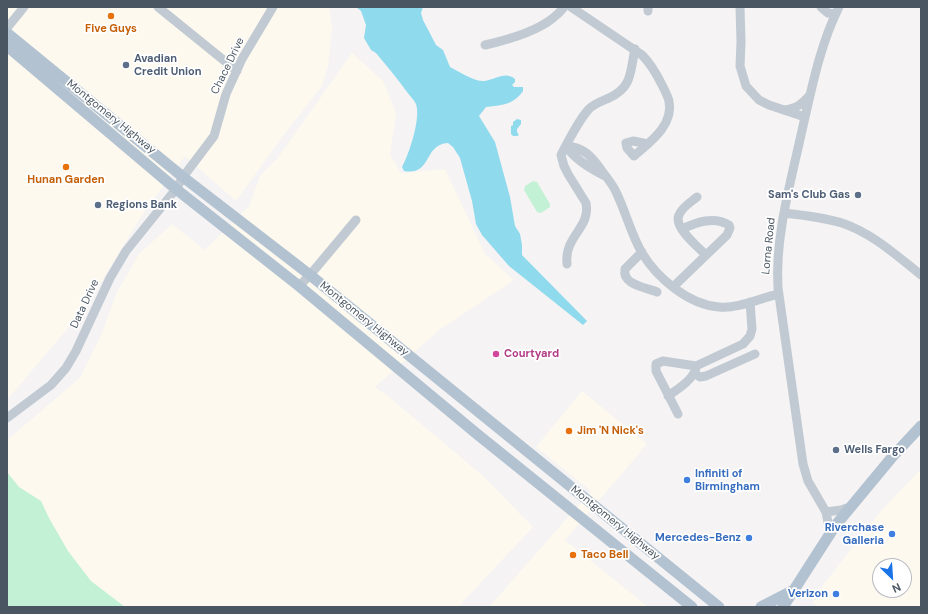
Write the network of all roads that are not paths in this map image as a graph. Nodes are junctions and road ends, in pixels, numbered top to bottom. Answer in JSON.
{"nodes":[{"id":1,"x":24,"y":7,"type":"edge"},
{"id":2,"x":158,"y":7,"type":"edge"},
{"id":3,"x":273,"y":7,"type":"edge"},
{"id":4,"x":564,"y":7,"type":"edge"},
{"id":5,"x":571,"y":7,"type":"edge"},
{"id":6,"x":740,"y":7,"type":"edge"},
{"id":7,"x":821,"y":7,"type":"edge"},
{"id":8,"x":835,"y":9,"type":"edge"},
{"id":9,"x":7,"y":28,"type":"edge"},
{"id":10,"x":7,"y":34,"type":"edge"},
{"id":11,"x":485,"y":45,"type":"dead end"},
{"id":12,"x":7,"y":46,"type":"edge"},
{"id":13,"x":635,"y":49,"type":"junction"},
{"id":14,"x":237,"y":71,"type":"junction"},
{"id":15,"x":811,"y":94,"type":"junction"},
{"id":16,"x":782,"y":110,"type":"junction"},
{"id":17,"x":806,"y":117,"type":"junction"},
{"id":18,"x":648,"y":144,"type":"dead end"},
{"id":19,"x":566,"y":146,"type":"junction"},
{"id":20,"x":184,"y":177,"type":"junction"},
{"id":21,"x":176,"y":189,"type":"junction"},
{"id":22,"x":697,"y":197,"type":"dead end"},
{"id":23,"x":784,"y":213,"type":"junction"},
{"id":24,"x":356,"y":220,"type":"dead end"},
{"id":25,"x":682,"y":229,"type":"junction"},
{"id":26,"x":642,"y":252,"type":"junction"},
{"id":27,"x":706,"y":255,"type":"junction"},
{"id":28,"x":567,"y":264,"type":"dead end"},
{"id":29,"x":310,"y":275,"type":"junction"},
{"id":30,"x":921,"y":275,"type":"edge"},
{"id":31,"x":299,"y":286,"type":"junction"},
{"id":32,"x":673,"y":287,"type":"junction"},
{"id":33,"x":657,"y":292,"type":"dead end"},
{"id":34,"x":779,"y":294,"type":"junction"},
{"id":35,"x":750,"y":302,"type":"junction"},
{"id":36,"x":734,"y":349,"type":"junction"},
{"id":37,"x":754,"y":354,"type":"dead end"},
{"id":38,"x":739,"y":361,"type":"junction"},
{"id":39,"x":695,"y":370,"type":"junction"},
{"id":40,"x":668,"y":396,"type":"junction"},
{"id":41,"x":678,"y":414,"type":"dead end"},
{"id":42,"x":7,"y":418,"type":"edge"},
{"id":43,"x":921,"y":426,"type":"edge"},
{"id":44,"x":850,"y":507,"type":"junction"},
{"id":45,"x":826,"y":512,"type":"junction"},
{"id":46,"x":830,"y":533,"type":"junction"},
{"id":47,"x":794,"y":590,"type":"junction"},
{"id":48,"x":720,"y":606,"type":"edge"},
{"id":49,"x":692,"y":607,"type":"edge"},
{"id":50,"x":761,"y":607,"type":"edge"},
{"id":51,"x":783,"y":607,"type":"edge"}],
"edges":[{"from":1,"to":9,"type":"street"},
{"from":2,"to":14,"type":"street"},
{"from":3,"to":14,"type":"street","name":"Chace Drive"},
{"from":4,"to":11,"type":"street"},
{"from":5,"to":13,"type":"street"},
{"from":6,"to":16,"type":"street"},
{"from":7,"to":8,"type":"street"},
{"from":8,"to":15,"type":"street","name":"Lorna Road"},
{"from":10,"to":20,"type":"main road","name":"Montgomery Highway"},
{"from":12,"to":21,"type":"main road","name":"Montgomery Highway"},
{"from":13,"to":18,"type":"street"},
{"from":13,"to":19,"type":"street"},
{"from":14,"to":20,"type":"street","name":"Chace Drive"},
{"from":15,"to":16,"type":"street"},
{"from":15,"to":17,"type":"street","name":"Lorna Road"},
{"from":16,"to":17,"type":"street"},
{"from":17,"to":23,"type":"street","name":"Lorna Road"},
{"from":19,"to":26,"type":"street"},
{"from":19,"to":28,"type":"street"},
{"from":20,"to":21,"type":"street","name":"Chace Drive"},
{"from":20,"to":29,"type":"main road","name":"Montgomery Highway"},
{"from":21,"to":31,"type":"main road","name":"Montgomery Highway"},
{"from":21,"to":42,"type":"street","name":"Data Drive"},
{"from":22,"to":25,"type":"street"},
{"from":23,"to":30,"type":"street"},
{"from":23,"to":34,"type":"street","name":"Lorna Road"},
{"from":24,"to":29,"type":"street"},
{"from":25,"to":27,"type":"street"},
{"from":25,"to":27,"type":"street"},
{"from":26,"to":32,"type":"street"},
{"from":26,"to":33,"type":"street"},
{"from":27,"to":32,"type":"street"},
{"from":29,"to":31,"type":"street"},
{"from":29,"to":48,"type":"main road","name":"Montgomery Highway"},
{"from":31,"to":49,"type":"main road","name":"Montgomery Highway"},
{"from":32,"to":35,"type":"street"},
{"from":34,"to":35,"type":"street"},
{"from":34,"to":45,"type":"street","name":"Lorna Road"},
{"from":35,"to":36,"type":"street"},
{"from":36,"to":38,"type":"street"},
{"from":36,"to":39,"type":"street"},
{"from":37,"to":38,"type":"street"},
{"from":38,"to":39,"type":"street"},
{"from":39,"to":40,"type":"street"},
{"from":39,"to":40,"type":"street"},
{"from":40,"to":41,"type":"street"},
{"from":43,"to":44,"type":"main road"},
{"from":44,"to":45,"type":"street"},
{"from":44,"to":46,"type":"main road"},
{"from":45,"to":46,"type":"street","name":"Lorna Road"},
{"from":46,"to":47,"type":"main road"},
{"from":47,"to":50,"type":"main road"},
{"from":47,"to":51,"type":"main road"}]}
